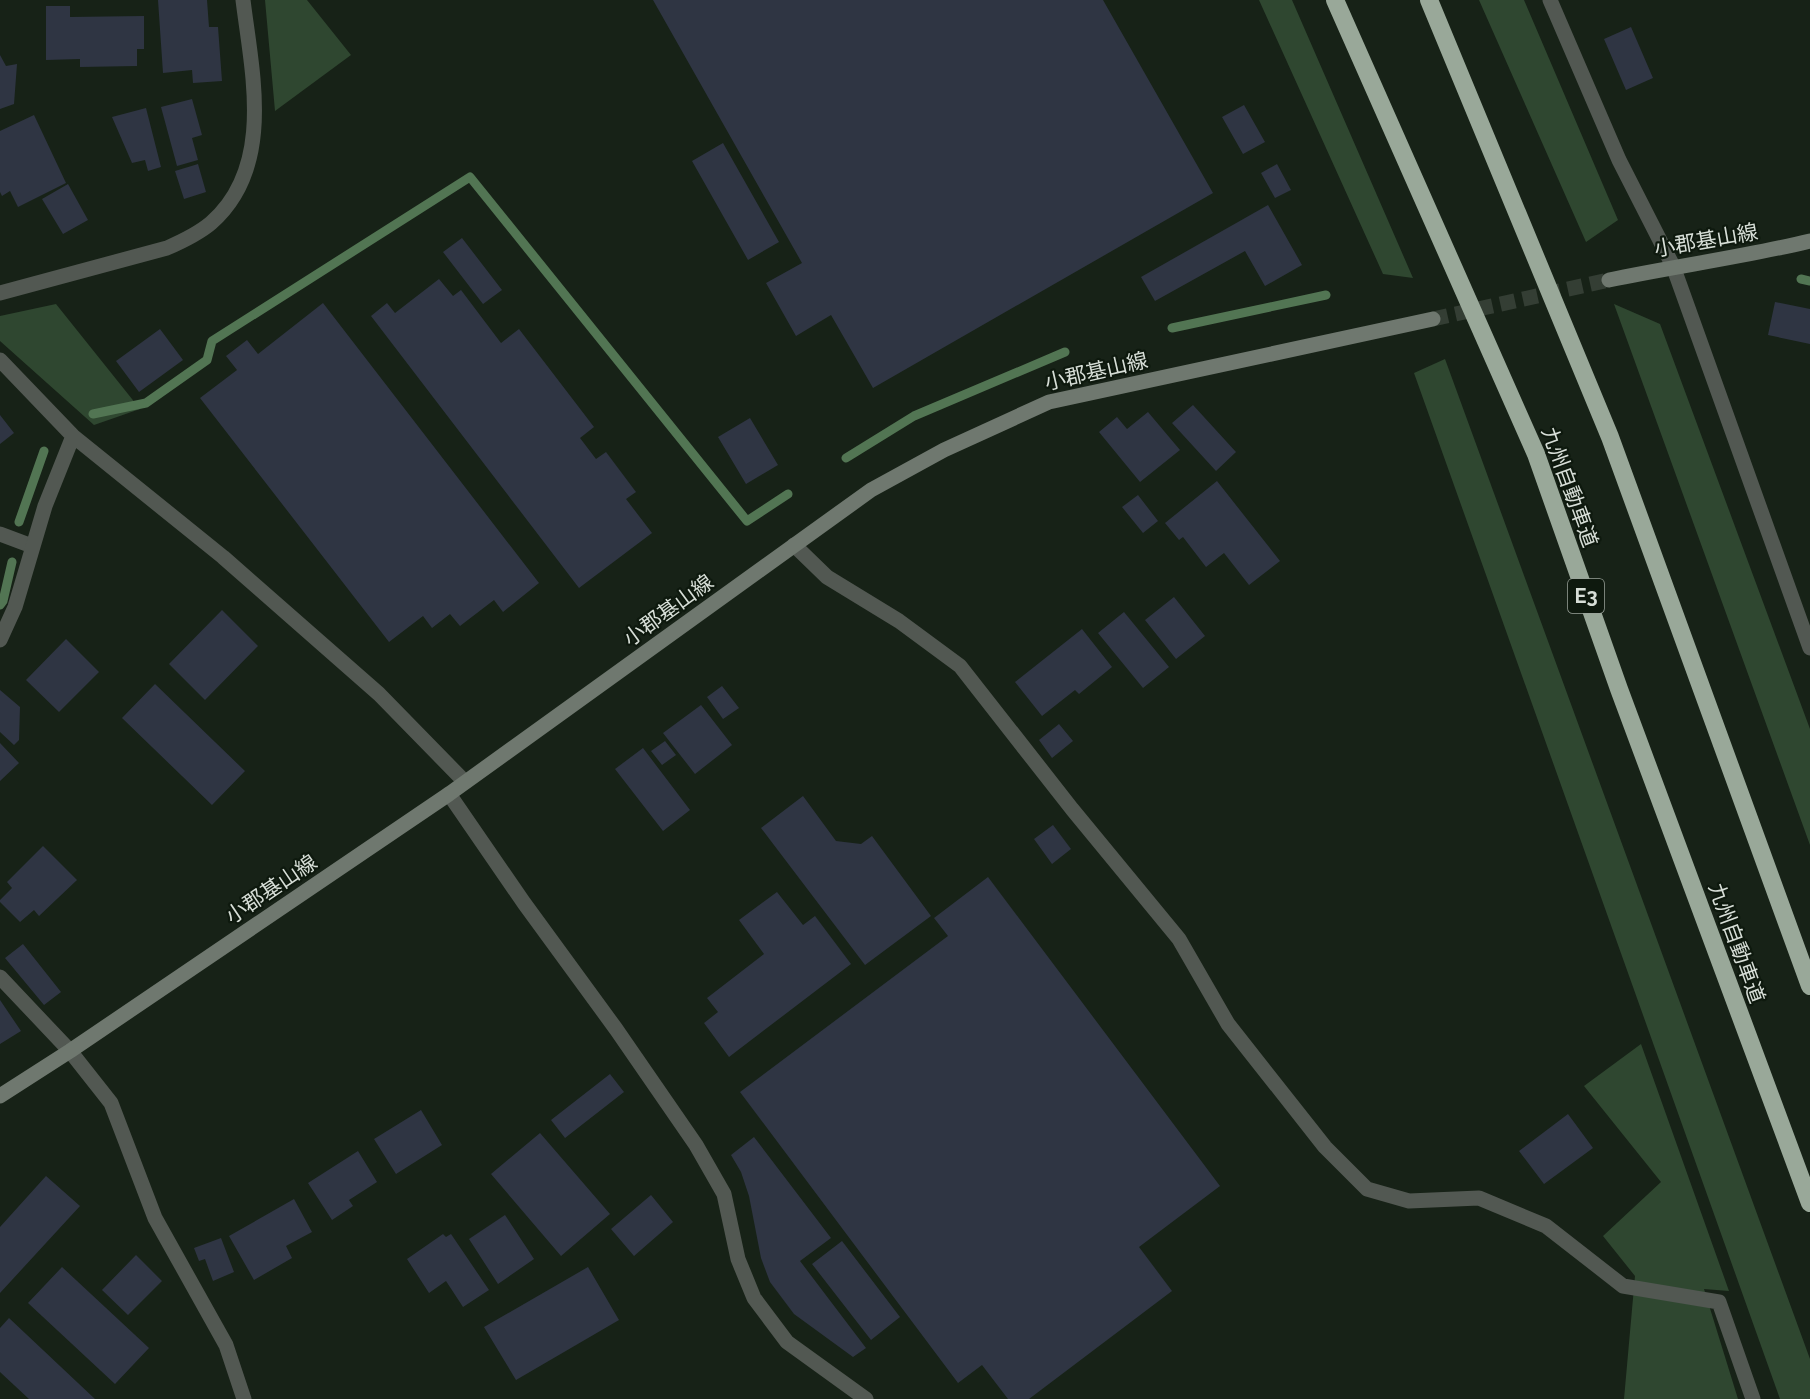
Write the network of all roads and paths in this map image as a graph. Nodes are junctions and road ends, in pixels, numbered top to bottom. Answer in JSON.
{"nodes":[{"id":1,"x":243,"y":0,"type":"edge"},
{"id":2,"x":1335,"y":0,"type":"edge"},
{"id":3,"x":1429,"y":0,"type":"edge"},
{"id":4,"x":1550,"y":0,"type":"edge"},
{"id":5,"x":1810,"y":240,"type":"edge"},
{"id":6,"x":1673,"y":266,"type":"junction"},
{"id":7,"x":1609,"y":280,"type":"tunnel mouth"},
{"id":8,"x":0,"y":293,"type":"edge"},
{"id":9,"x":1433,"y":319,"type":"tunnel mouth"},
{"id":10,"x":0,"y":360,"type":"edge"},
{"id":11,"x":73,"y":436,"type":"junction"},
{"id":12,"x":0,"y":534,"type":"edge"},
{"id":13,"x":794,"y":545,"type":"junction"},
{"id":14,"x":32,"y":546,"type":"junction"},
{"id":15,"x":0,"y":639,"type":"edge"},
{"id":16,"x":1810,"y":648,"type":"edge"},
{"id":17,"x":465,"y":782,"type":"junction"},
{"id":18,"x":449,"y":794,"type":"junction"},
{"id":19,"x":0,"y":977,"type":"edge"},
{"id":20,"x":1810,"y":986,"type":"edge"},
{"id":21,"x":70,"y":1051,"type":"junction"},
{"id":22,"x":0,"y":1096,"type":"edge"},
{"id":23,"x":1810,"y":1203,"type":"edge"},
{"id":24,"x":244,"y":1399,"type":"edge"},
{"id":25,"x":866,"y":1399,"type":"edge"},
{"id":26,"x":1753,"y":1399,"type":"edge"}],
"edges":[{"from":1,"to":8,"type":"street"},
{"from":2,"to":23,"type":"highway","name":"九州自動車道","number":"E3"},
{"from":3,"to":20,"type":"highway"},
{"from":4,"to":6,"type":"street"},
{"from":5,"to":6,"type":"main road","name":"小郡基山線"},
{"from":6,"to":7,"type":"main road","name":"小郡基山線"},
{"from":6,"to":16,"type":"street"},
{"from":9,"to":13,"type":"main road","name":"小郡基山線"},
{"from":10,"to":11,"type":"street"},
{"from":11,"to":14,"type":"street"},
{"from":11,"to":17,"type":"street"},
{"from":12,"to":14,"type":"street"},
{"from":13,"to":17,"type":"main road","name":"小郡基山線"},
{"from":13,"to":26,"type":"street"},
{"from":14,"to":15,"type":"street"},
{"from":17,"to":18,"type":"main road","name":"小郡基山線"},
{"from":18,"to":21,"type":"main road","name":"小郡基山線"},
{"from":18,"to":25,"type":"street"},
{"from":19,"to":21,"type":"street"},
{"from":21,"to":22,"type":"main road","name":"小郡基山線"},
{"from":21,"to":24,"type":"street"}]}
